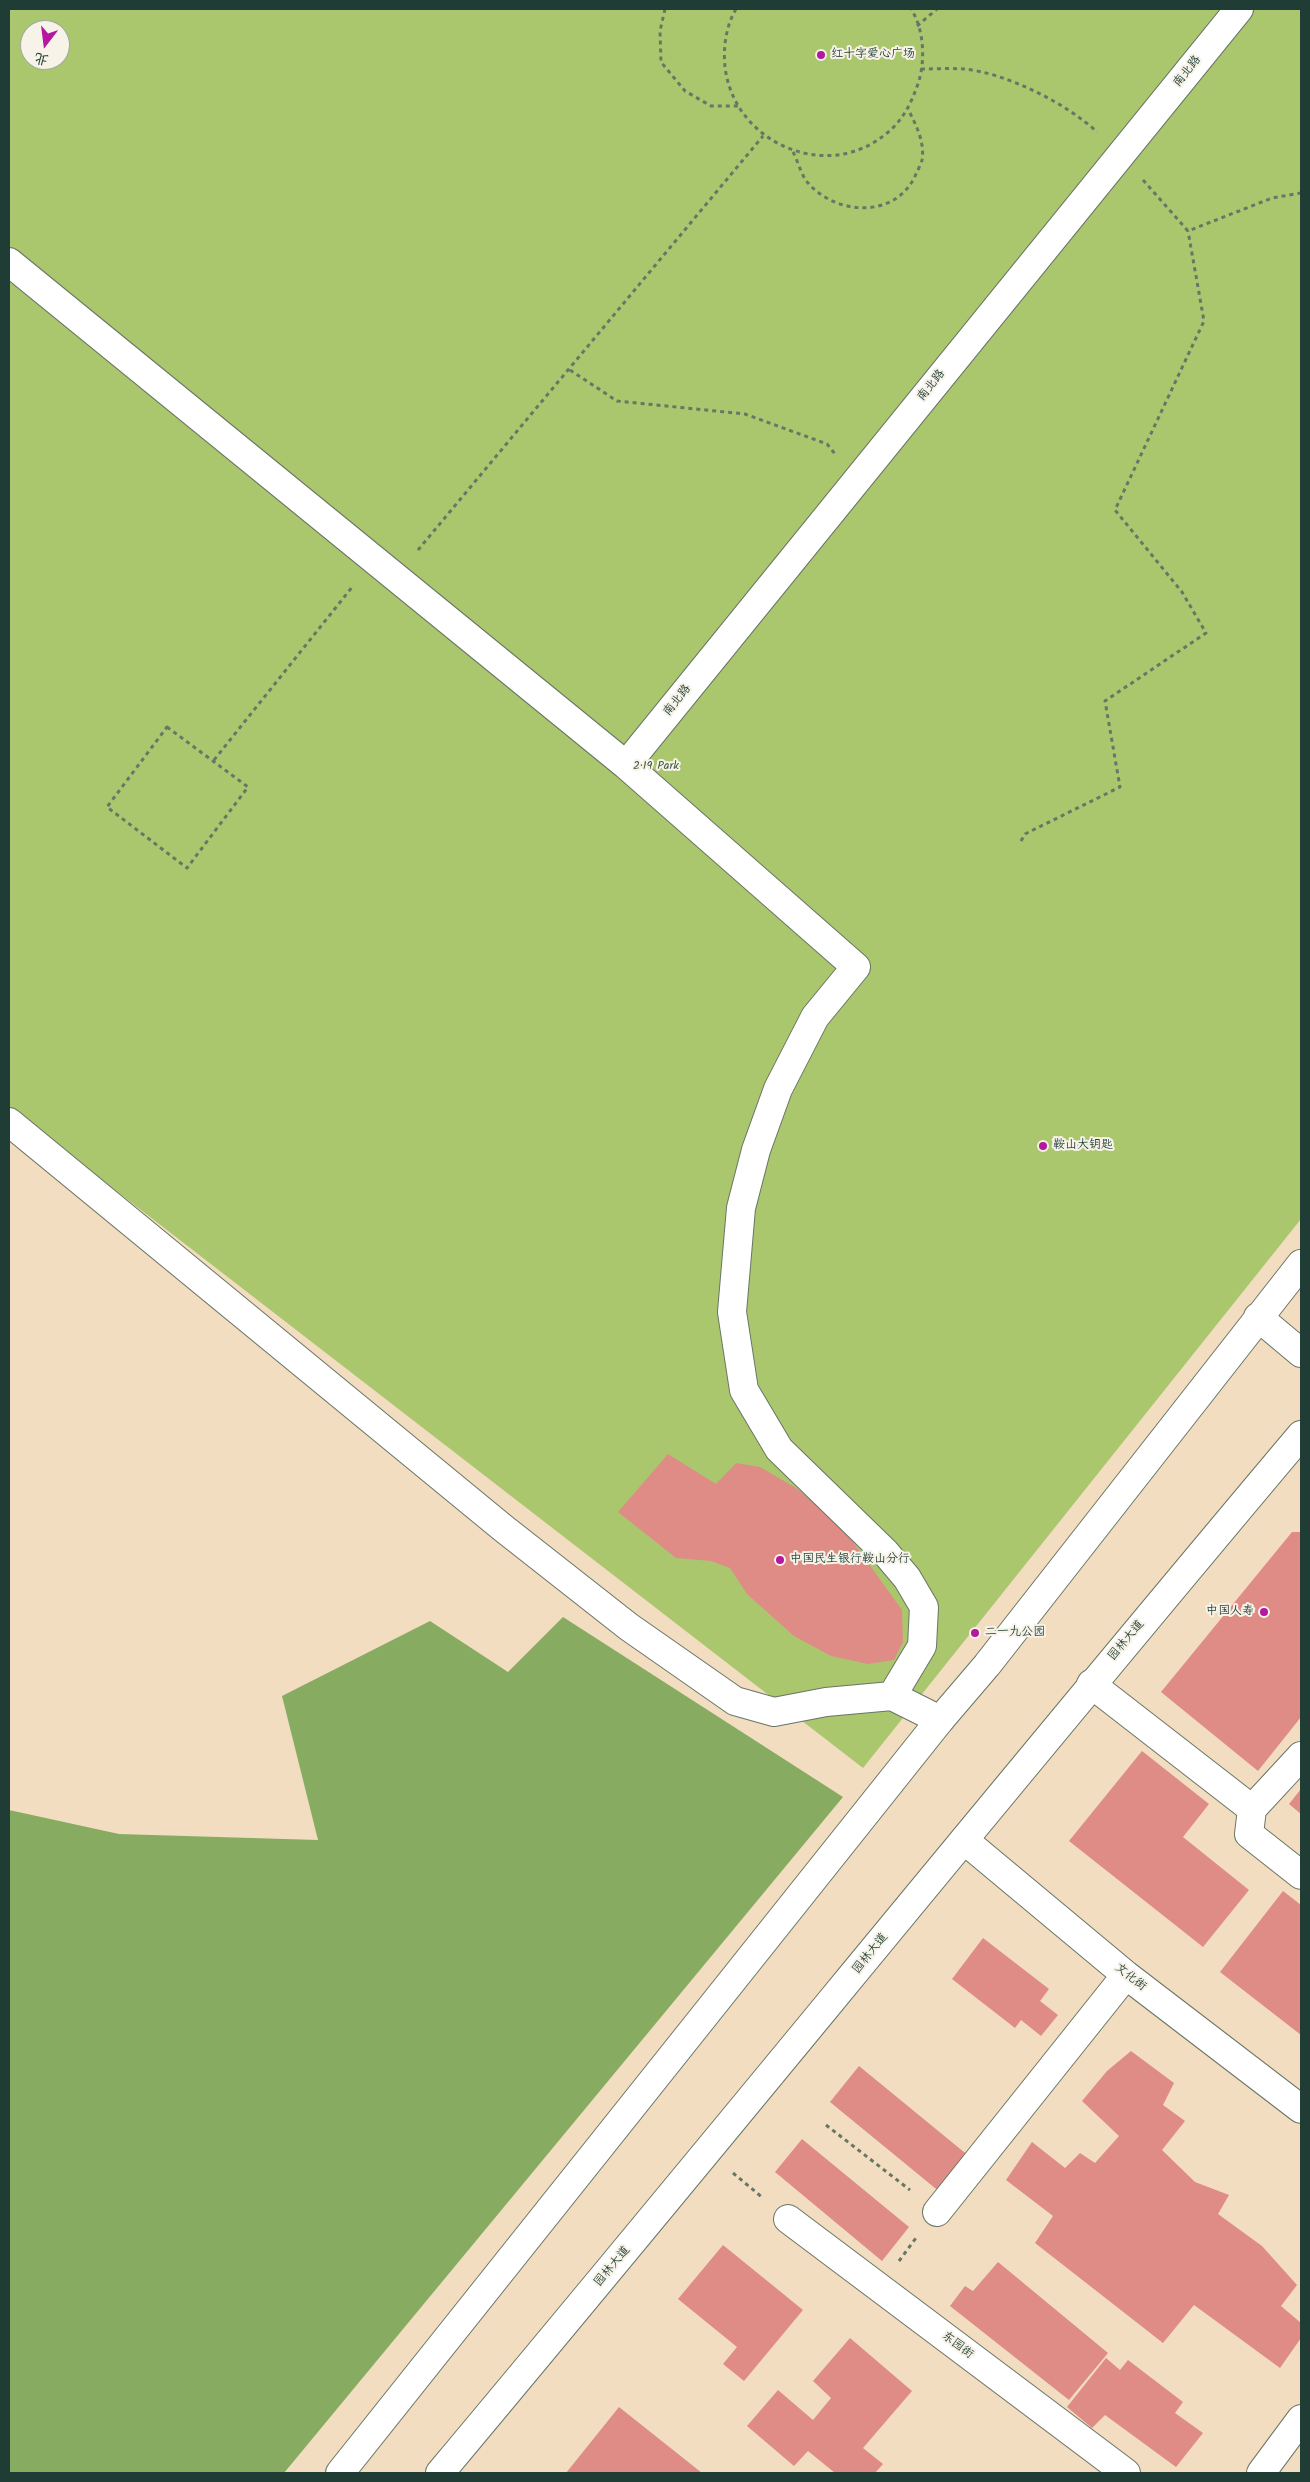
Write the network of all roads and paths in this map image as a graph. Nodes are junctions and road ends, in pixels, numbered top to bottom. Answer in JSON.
{"nodes":[{"id":1,"x":665,"y":9,"type":"edge"},
{"id":2,"x":736,"y":9,"type":"edge"},
{"id":3,"x":911,"y":9,"type":"edge"},
{"id":4,"x":937,"y":9,"type":"edge"},
{"id":5,"x":1239,"y":9,"type":"edge"},
{"id":6,"x":918,"y":26,"type":"junction"},
{"id":7,"x":738,"y":106,"type":"junction"},
{"id":8,"x":908,"y":109,"type":"junction"},
{"id":9,"x":764,"y":136,"type":"junction"},
{"id":10,"x":793,"y":152,"type":"junction"},
{"id":11,"x":1188,"y":231,"type":"dead end"},
{"id":12,"x":9,"y":262,"type":"edge"},
{"id":13,"x":570,"y":370,"type":"junction"},
{"id":14,"x":857,"y":478,"type":"junction"},
{"id":15,"x":374,"y":561,"type":"junction"},
{"id":16,"x":395,"y":578,"type":"junction"},
{"id":17,"x":214,"y":760,"type":"junction"},
{"id":18,"x":626,"y":765,"type":"junction"},
{"id":19,"x":1021,"y":841,"type":"dead end"},
{"id":20,"x":9,"y":1122,"type":"edge"},
{"id":21,"x":1301,"y":1264,"type":"edge"},
{"id":22,"x":1258,"y":1316,"type":"junction"},
{"id":23,"x":1301,"y":1352,"type":"edge"},
{"id":24,"x":1301,"y":1435,"type":"edge"},
{"id":25,"x":1091,"y":1684,"type":"junction"},
{"id":26,"x":892,"y":1696,"type":"junction"},
{"id":27,"x":940,"y":1720,"type":"junction"},
{"id":28,"x":1301,"y":1756,"type":"edge"},
{"id":29,"x":1252,"y":1809,"type":"junction"},
{"id":30,"x":964,"y":1840,"type":"junction"},
{"id":31,"x":1301,"y":1875,"type":"edge"},
{"id":32,"x":1126,"y":1975,"type":"junction"},
{"id":33,"x":1301,"y":2109,"type":"edge"},
{"id":34,"x":826,"y":2125,"type":"dead end"},
{"id":35,"x":708,"y":2152,"type":"junction"},
{"id":36,"x":937,"y":2212,"type":"junction"},
{"id":37,"x":788,"y":2219,"type":"joint"},
{"id":38,"x":878,"y":2287,"type":"junction"},
{"id":39,"x":1301,"y":2419,"type":"edge"},
{"id":40,"x":340,"y":2473,"type":"edge"},
{"id":41,"x":440,"y":2473,"type":"edge"},
{"id":42,"x":1126,"y":2473,"type":"edge"},
{"id":43,"x":1261,"y":2473,"type":"edge"}],
"edges":[{"from":1,"to":7,"type":"path"},
{"from":2,"to":7,"type":"path"},
{"from":3,"to":6,"type":"path"},
{"from":4,"to":6,"type":"path"},
{"from":5,"to":14,"type":"main road","name":"南北路"},
{"from":6,"to":8,"type":"path"},
{"from":7,"to":9,"type":"path"},
{"from":8,"to":10,"type":"path"},
{"from":8,"to":10,"type":"path"},
{"from":9,"to":10,"type":"path"},
{"from":9,"to":13,"type":"path"},
{"from":11,"to":19,"type":"path"},
{"from":12,"to":15,"type":"main road"},
{"from":13,"to":14,"type":"path"},
{"from":13,"to":16,"type":"path"},
{"from":14,"to":18,"type":"main road","name":"南北路"},
{"from":15,"to":16,"type":"main road"},
{"from":15,"to":17,"type":"path"},
{"from":16,"to":18,"type":"main road"},
{"from":17,"to":17,"type":"path"},
{"from":18,"to":26,"type":"main road"},
{"from":20,"to":26,"type":"main road"},
{"from":21,"to":22,"type":"main road"},
{"from":22,"to":23,"type":"main road"},
{"from":22,"to":27,"type":"main road"},
{"from":24,"to":25,"type":"main road","name":"园林大道"},
{"from":25,"to":29,"type":"main road"},
{"from":25,"to":30,"type":"main road","name":"园林大道"},
{"from":26,"to":27,"type":"main road"},
{"from":27,"to":40,"type":"main road"},
{"from":28,"to":29,"type":"main road"},
{"from":29,"to":31,"type":"main road"},
{"from":30,"to":32,"type":"main road","name":"文化街"},
{"from":30,"to":35,"type":"main road","name":"园林大道"},
{"from":32,"to":33,"type":"main road","name":"文化街"},
{"from":32,"to":36,"type":"main road"},
{"from":34,"to":36,"type":"path"},
{"from":35,"to":37,"type":"path"},
{"from":35,"to":41,"type":"main road","name":"园林大道"},
{"from":36,"to":38,"type":"path"},
{"from":37,"to":38,"type":"main road","name":"东园街"},
{"from":38,"to":42,"type":"main road","name":"东园街"},
{"from":39,"to":43,"type":"main road"}]}
